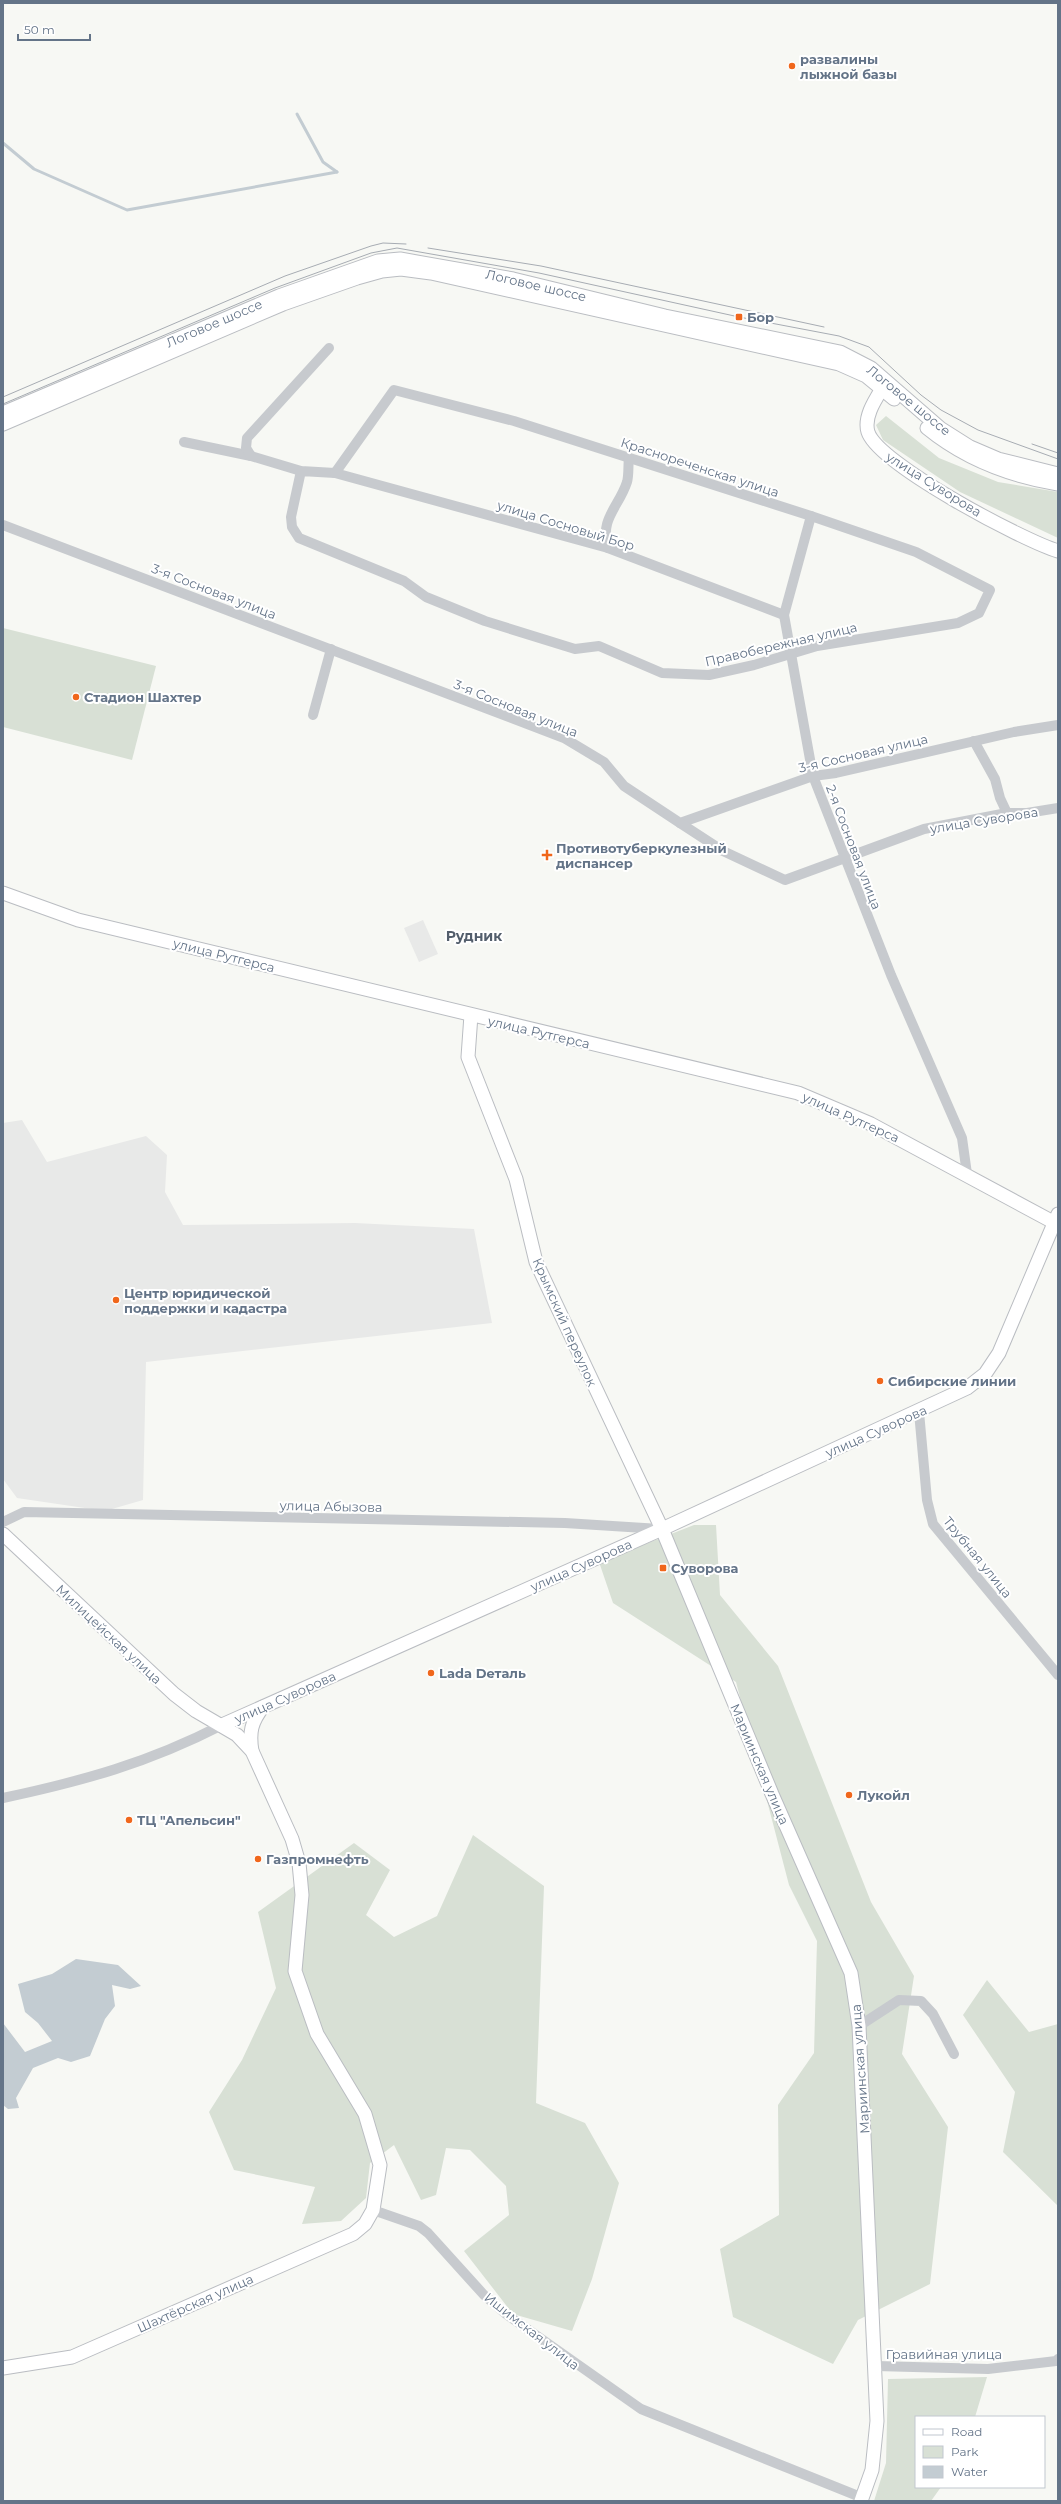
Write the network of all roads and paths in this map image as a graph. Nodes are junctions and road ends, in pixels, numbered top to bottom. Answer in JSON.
{"nodes":[{"id":1,"x":329,"y":348,"type":"dead end"},
{"id":2,"x":885,"y":384,"type":"junction"},
{"id":3,"x":3,"y":414,"type":"edge"},
{"id":4,"x":3,"y":424,"type":"edge"},
{"id":5,"x":184,"y":442,"type":"dead end"},
{"id":6,"x":251,"y":456,"type":"junction"},
{"id":7,"x":629,"y":458,"type":"junction"},
{"id":8,"x":301,"y":471,"type":"junction"},
{"id":9,"x":335,"y":472,"type":"junction"},
{"id":10,"x":1058,"y":474,"type":"edge"},
{"id":11,"x":1058,"y":484,"type":"edge"},
{"id":12,"x":811,"y":516,"type":"junction"},
{"id":13,"x":3,"y":525,"type":"edge"},
{"id":14,"x":608,"y":548,"type":"junction"},
{"id":15,"x":1058,"y":551,"type":"edge"},
{"id":16,"x":990,"y":590,"type":"joint"},
{"id":17,"x":784,"y":615,"type":"junction"},
{"id":18,"x":331,"y":649,"type":"junction"},
{"id":19,"x":791,"y":654,"type":"junction"},
{"id":20,"x":313,"y":715,"type":"dead end"},
{"id":21,"x":1058,"y":725,"type":"edge"},
{"id":22,"x":974,"y":741,"type":"junction"},
{"id":23,"x":813,"y":776,"type":"junction"},
{"id":24,"x":1058,"y":808,"type":"edge"},
{"id":25,"x":1007,"y":813,"type":"junction"},
{"id":26,"x":680,"y":823,"type":"junction"},
{"id":27,"x":843,"y":857,"type":"junction"},
{"id":28,"x":3,"y":893,"type":"edge"},
{"id":29,"x":471,"y":1015,"type":"junction"},
{"id":30,"x":968,"y":1174,"type":"junction"},
{"id":31,"x":1057,"y":1220,"type":"edge"},
{"id":32,"x":919,"y":1412,"type":"junction"},
{"id":33,"x":3,"y":1522,"type":"edge"},
{"id":34,"x":662,"y":1529,"type":"junction"},
{"id":35,"x":3,"y":1534,"type":"edge"},
{"id":36,"x":1058,"y":1675,"type":"edge"},
{"id":37,"x":264,"y":1706,"type":"junction"},
{"id":38,"x":222,"y":1725,"type":"junction"},
{"id":39,"x":252,"y":1751,"type":"junction"},
{"id":40,"x":3,"y":1798,"type":"edge"},
{"id":41,"x":859,"y":2026,"type":"junction"},
{"id":42,"x":954,"y":2054,"type":"dead end"},
{"id":43,"x":373,"y":2210,"type":"junction"},
{"id":44,"x":1058,"y":2359,"type":"edge"},
{"id":45,"x":876,"y":2366,"type":"junction"},
{"id":46,"x":3,"y":2368,"type":"edge"},
{"id":47,"x":862,"y":2499,"type":"edge"}],
"edges":[{"from":1,"to":6,"type":"street"},
{"from":2,"to":3,"type":"main road","name":"Логовое шоссе"},
{"from":2,"to":4,"type":"main road","name":"Логовое шоссе"},
{"from":2,"to":10,"type":"main road","name":"Логовое шоссе"},
{"from":2,"to":11,"type":"main road","name":"Логовое шоссе"},
{"from":2,"to":15,"type":"main road","name":"улица Суворова"},
{"from":5,"to":6,"type":"street","name":"улица Сосновый Бор"},
{"from":6,"to":8,"type":"street","name":"улица Сосновый Бор"},
{"from":7,"to":9,"type":"street","name":"Краснореченская улица"},
{"from":7,"to":12,"type":"street","name":"Краснореченская улица"},
{"from":7,"to":14,"type":"street"},
{"from":8,"to":9,"type":"street","name":"улица Сосновый Бор"},
{"from":8,"to":19,"type":"street","name":"Правобережная улица"},
{"from":9,"to":14,"type":"street","name":"улица Сосновый Бор"},
{"from":12,"to":16,"type":"street","name":"Краснореченская улица"},
{"from":12,"to":17,"type":"street","name":"2-я Сосновая улица"},
{"from":13,"to":18,"type":"street","name":"3-я Сосновая улица"},
{"from":14,"to":17,"type":"street","name":"улица Сосновый Бор"},
{"from":16,"to":19,"type":"street","name":"Правобережная улица"},
{"from":17,"to":19,"type":"street","name":"2-я Сосновая улица"},
{"from":18,"to":20,"type":"street"},
{"from":18,"to":26,"type":"street","name":"3-я Сосновая улица"},
{"from":19,"to":23,"type":"street","name":"2-я Сосновая улица"},
{"from":21,"to":22,"type":"street","name":"3-я Сосновая улица"},
{"from":22,"to":23,"type":"street","name":"3-я Сосновая улица"},
{"from":22,"to":25,"type":"street"},
{"from":23,"to":26,"type":"street","name":"3-я Сосновая улица"},
{"from":23,"to":27,"type":"street","name":"2-я Сосновая улица"},
{"from":24,"to":25,"type":"street","name":"улица Суворова"},
{"from":25,"to":27,"type":"street","name":"улица Суворова"},
{"from":26,"to":27,"type":"street","name":"улица Суворова"},
{"from":27,"to":30,"type":"street","name":"2-я Сосновая улица"},
{"from":28,"to":29,"type":"main road","name":"улица Рутгерса"},
{"from":29,"to":30,"type":"main road","name":"улица Рутгерса"},
{"from":29,"to":34,"type":"main road","name":"Крымский переулок"},
{"from":30,"to":31,"type":"main road","name":"улица Рутгерса"},
{"from":31,"to":32,"type":"main road","name":"улица Суворова"},
{"from":32,"to":34,"type":"main road","name":"улица Суворова"},
{"from":32,"to":36,"type":"street","name":"Трубная улица"},
{"from":33,"to":34,"type":"street","name":"улица Абызова"},
{"from":34,"to":37,"type":"main road","name":"улица Суворова"},
{"from":34,"to":41,"type":"main road","name":"Мариинская улица"},
{"from":35,"to":38,"type":"main road","name":"Милицейская улица"},
{"from":37,"to":38,"type":"main road","name":"улица Суворова"},
{"from":37,"to":39,"type":"main road"},
{"from":38,"to":39,"type":"main road"},
{"from":38,"to":40,"type":"street","name":"улица Суворова"},
{"from":39,"to":43,"type":"main road"},
{"from":41,"to":42,"type":"street"},
{"from":41,"to":45,"type":"main road","name":"Мариинская улица"},
{"from":43,"to":46,"type":"main road","name":"Шахтёрская улица"},
{"from":43,"to":47,"type":"street","name":"Ишимская улица"},
{"from":44,"to":45,"type":"street","name":"Гравийная улица"},
{"from":45,"to":47,"type":"main road","name":"Мариинская улица"}]}
